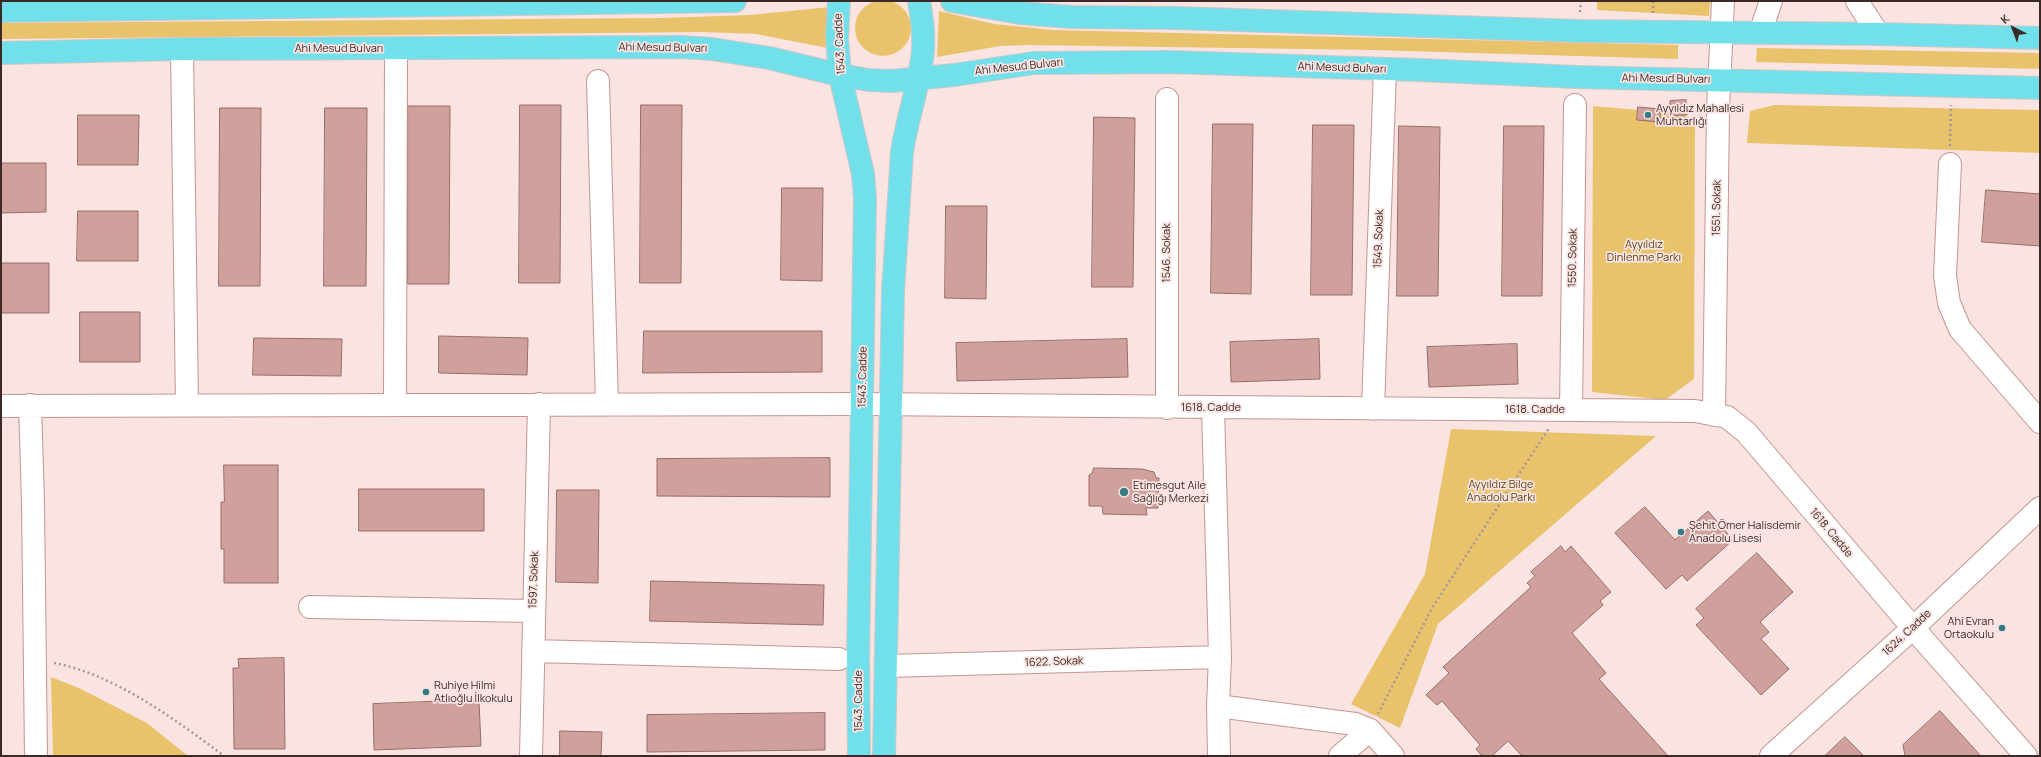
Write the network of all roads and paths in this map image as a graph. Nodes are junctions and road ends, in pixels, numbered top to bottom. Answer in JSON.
{"nodes":[{"id":1,"x":735,"y":1,"type":"edge"},
{"id":2,"x":839,"y":1,"type":"edge"},
{"id":3,"x":919,"y":1,"type":"edge"},
{"id":4,"x":952,"y":1,"type":"edge"},
{"id":5,"x":1723,"y":1,"type":"edge"},
{"id":6,"x":1771,"y":1,"type":"edge"},
{"id":7,"x":1857,"y":1,"type":"edge"},
{"id":8,"x":1,"y":11,"type":"edge"},
{"id":9,"x":1722,"y":32,"type":"junction"},
{"id":10,"x":1760,"y":33,"type":"junction"},
{"id":11,"x":1878,"y":34,"type":"junction"},
{"id":12,"x":2040,"y":38,"type":"edge"},
{"id":13,"x":182,"y":49,"type":"junction"},
{"id":14,"x":396,"y":49,"type":"junction"},
{"id":15,"x":1,"y":53,"type":"edge"},
{"id":16,"x":1385,"y":69,"type":"junction"},
{"id":17,"x":840,"y":75,"type":"junction"},
{"id":18,"x":917,"y":79,"type":"junction"},
{"id":19,"x":598,"y":81,"type":"dead end"},
{"id":20,"x":1719,"y":81,"type":"junction"},
{"id":21,"x":1951,"y":85,"type":"junction"},
{"id":22,"x":2040,"y":88,"type":"edge"},
{"id":23,"x":1167,"y":99,"type":"dead end"},
{"id":24,"x":1575,"y":105,"type":"dead end"},
{"id":25,"x":1950,"y":164,"type":"joint"},
{"id":26,"x":187,"y":404,"type":"junction"},
{"id":27,"x":394,"y":404,"type":"junction"},
{"id":28,"x":539,"y":404,"type":"junction"},
{"id":29,"x":607,"y":404,"type":"junction"},
{"id":30,"x":862,"y":404,"type":"junction"},
{"id":31,"x":30,"y":405,"type":"junction"},
{"id":32,"x":891,"y":405,"type":"junction"},
{"id":33,"x":1,"y":406,"type":"edge"},
{"id":34,"x":1167,"y":408,"type":"junction"},
{"id":35,"x":1213,"y":408,"type":"junction"},
{"id":36,"x":1373,"y":409,"type":"junction"},
{"id":37,"x":1566,"y":410,"type":"junction"},
{"id":38,"x":1714,"y":415,"type":"junction"},
{"id":39,"x":2040,"y":422,"type":"edge"},
{"id":40,"x":2040,"y":508,"type":"edge"},
{"id":41,"x":310,"y":607,"type":"dead end"},
{"id":42,"x":533,"y":611,"type":"junction"},
{"id":43,"x":1913,"y":628,"type":"junction"},
{"id":44,"x":533,"y":651,"type":"junction"},
{"id":45,"x":1220,"y":657,"type":"junction"},
{"id":46,"x":839,"y":659,"type":"dead end"},
{"id":47,"x":35,"y":662,"type":"junction"},
{"id":48,"x":887,"y":666,"type":"junction"},
{"id":49,"x":1218,"y":706,"type":"junction"},
{"id":50,"x":1370,"y":730,"type":"junction"},
{"id":51,"x":36,"y":756,"type":"edge"},
{"id":52,"x":224,"y":756,"type":"edge"},
{"id":53,"x":531,"y":756,"type":"edge"},
{"id":54,"x":859,"y":756,"type":"edge"},
{"id":55,"x":884,"y":756,"type":"edge"},
{"id":56,"x":1219,"y":756,"type":"edge"},
{"id":57,"x":1340,"y":756,"type":"edge"},
{"id":58,"x":1393,"y":756,"type":"edge"},
{"id":59,"x":1771,"y":756,"type":"edge"},
{"id":60,"x":2026,"y":756,"type":"edge"}],
"edges":[{"from":1,"to":8,"type":"main road"},
{"from":2,"to":17,"type":"main road","name":"1543. Cadde"},
{"from":3,"to":18,"type":"main road"},
{"from":4,"to":9,"type":"main road"},
{"from":5,"to":9,"type":"street","name":"1551. Sokak"},
{"from":6,"to":10,"type":"street"},
{"from":7,"to":11,"type":"street"},
{"from":9,"to":10,"type":"main road"},
{"from":9,"to":20,"type":"street","name":"1551. Sokak"},
{"from":10,"to":11,"type":"main road"},
{"from":11,"to":12,"type":"main road"},
{"from":13,"to":14,"type":"main road","name":"Ahi Mesud Bulvarı"},
{"from":13,"to":15,"type":"main road","name":"Ahi Mesud Bulvarı"},
{"from":13,"to":26,"type":"street"},
{"from":14,"to":17,"type":"main road","name":"Ahi Mesud Bulvarı"},
{"from":14,"to":27,"type":"street"},
{"from":16,"to":18,"type":"main road","name":"Ahi Mesud Bulvarı"},
{"from":16,"to":20,"type":"main road","name":"Ahi Mesud Bulvarı"},
{"from":16,"to":36,"type":"street","name":"1549. Sokak"},
{"from":17,"to":18,"type":"main road","name":"Ahi Mesud Bulvarı"},
{"from":17,"to":30,"type":"main road","name":"1543. Cadde"},
{"from":18,"to":32,"type":"main road"},
{"from":19,"to":29,"type":"street"},
{"from":20,"to":21,"type":"main road","name":"Ahi Mesud Bulvarı"},
{"from":20,"to":38,"type":"street","name":"1551. Sokak"},
{"from":21,"to":22,"type":"main road","name":"Ahi Mesud Bulvarı"},
{"from":21,"to":25,"type":"path"},
{"from":23,"to":34,"type":"street","name":"1546. Sokak"},
{"from":24,"to":37,"type":"street","name":"1550. Sokak"},
{"from":25,"to":39,"type":"street"},
{"from":26,"to":27,"type":"street","name":"1618. Cadde"},
{"from":26,"to":31,"type":"street","name":"1618. Cadde"},
{"from":27,"to":28,"type":"street","name":"1618. Cadde"},
{"from":28,"to":29,"type":"street","name":"1618. Cadde"},
{"from":28,"to":42,"type":"street","name":"1597. Sokak"},
{"from":29,"to":30,"type":"street","name":"1618. Cadde"},
{"from":30,"to":32,"type":"street","name":"1618. Cadde"},
{"from":30,"to":54,"type":"main road","name":"1543. Cadde"},
{"from":31,"to":33,"type":"street","name":"1618. Cadde"},
{"from":31,"to":47,"type":"street"},
{"from":32,"to":34,"type":"street","name":"1618. Cadde"},
{"from":32,"to":48,"type":"main road"},
{"from":34,"to":35,"type":"street","name":"1618. Cadde"},
{"from":35,"to":36,"type":"street","name":"1618. Cadde"},
{"from":35,"to":45,"type":"street"},
{"from":36,"to":37,"type":"street","name":"1618. Cadde"},
{"from":37,"to":38,"type":"street","name":"1618. Cadde"},
{"from":37,"to":50,"type":"path"},
{"from":38,"to":43,"type":"street","name":"1618. Cadde"},
{"from":40,"to":43,"type":"street","name":"1624. Cadde"},
{"from":41,"to":42,"type":"street"},
{"from":42,"to":44,"type":"street","name":"1597. Sokak"},
{"from":43,"to":59,"type":"street","name":"1624. Cadde"},
{"from":43,"to":60,"type":"street","name":"1618. Cadde"},
{"from":44,"to":46,"type":"street"},
{"from":44,"to":53,"type":"street","name":"1597. Sokak"},
{"from":45,"to":48,"type":"street","name":"1622. Sokak"},
{"from":45,"to":49,"type":"street"},
{"from":47,"to":51,"type":"street"},
{"from":47,"to":52,"type":"path"},
{"from":48,"to":55,"type":"main road"},
{"from":49,"to":50,"type":"street"},
{"from":49,"to":56,"type":"street"},
{"from":50,"to":57,"type":"street"},
{"from":50,"to":58,"type":"street"}]}
